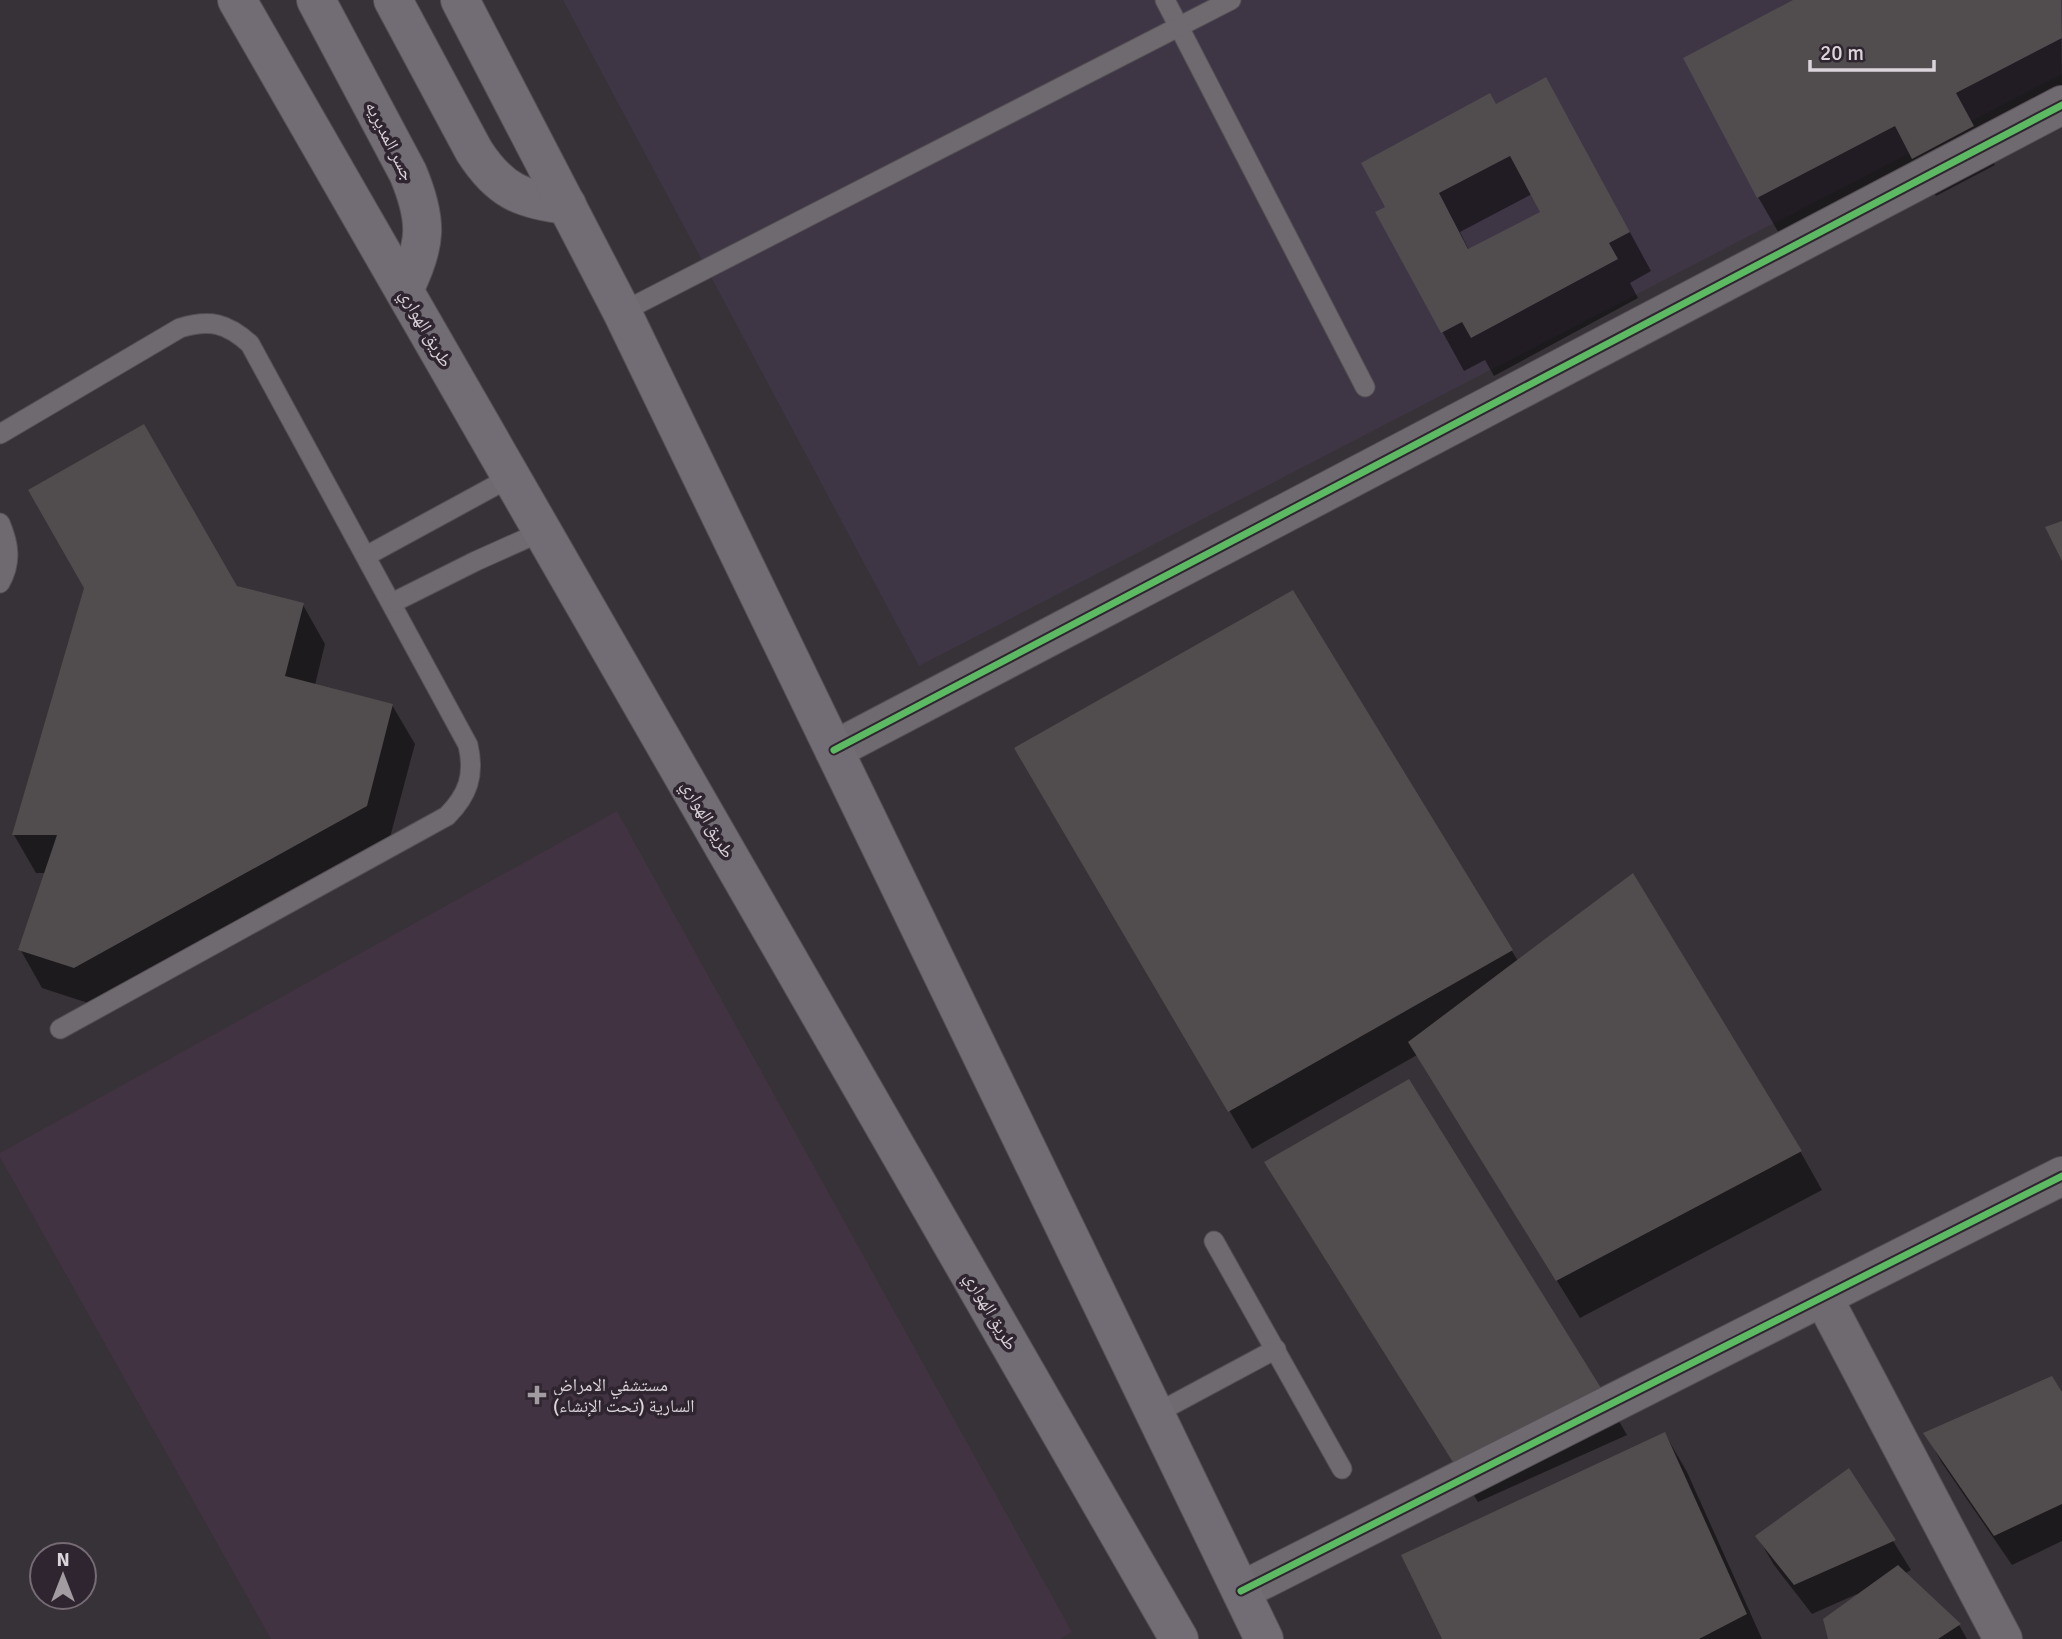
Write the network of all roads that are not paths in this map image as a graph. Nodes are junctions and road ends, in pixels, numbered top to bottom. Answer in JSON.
{"nodes":[{"id":1,"x":237,"y":0,"type":"edge"},
{"id":2,"x":316,"y":0,"type":"edge"},
{"id":3,"x":393,"y":0,"type":"edge"},
{"id":4,"x":460,"y":0,"type":"edge"},
{"id":5,"x":1165,"y":0,"type":"edge"},
{"id":6,"x":1231,"y":0,"type":"edge"},
{"id":7,"x":1179,"y":27,"type":"junction"},
{"id":8,"x":2062,"y":105,"type":"edge"},
{"id":9,"x":567,"y":205,"type":"junction"},
{"id":10,"x":404,"y":290,"type":"junction"},
{"id":11,"x":622,"y":312,"type":"junction"},
{"id":12,"x":1365,"y":387,"type":"dead end"},
{"id":13,"x":0,"y":434,"type":"edge"},
{"id":14,"x":511,"y":477,"type":"junction"},
{"id":15,"x":0,"y":523,"type":"edge"},
{"id":16,"x":542,"y":531,"type":"junction"},
{"id":17,"x":366,"y":556,"type":"junction"},
{"id":18,"x":0,"y":583,"type":"edge"},
{"id":19,"x":392,"y":603,"type":"junction"},
{"id":20,"x":834,"y":750,"type":"junction"},
{"id":21,"x":60,"y":1029,"type":"dead end"},
{"id":22,"x":2062,"y":1176,"type":"edge"},
{"id":23,"x":1214,"y":1241,"type":"dead end"},
{"id":24,"x":1823,"y":1297,"type":"junction"},
{"id":25,"x":1276,"y":1349,"type":"junction"},
{"id":26,"x":1155,"y":1414,"type":"junction"},
{"id":27,"x":1342,"y":1469,"type":"dead end"},
{"id":28,"x":1241,"y":1591,"type":"junction"},
{"id":29,"x":1179,"y":1639,"type":"edge"},
{"id":30,"x":1264,"y":1639,"type":"edge"},
{"id":31,"x":2003,"y":1639,"type":"edge"}],
"edges":[{"from":1,"to":10,"type":"highway","name":"طريق الهواري"},
{"from":2,"to":10,"type":"highway","name":"جسر المديريه"},
{"from":3,"to":9,"type":"highway"},
{"from":4,"to":9,"type":"highway"},
{"from":5,"to":7,"type":"lane"},
{"from":6,"to":7,"type":"lane"},
{"from":7,"to":11,"type":"lane"},
{"from":7,"to":12,"type":"lane"},
{"from":8,"to":20,"type":"street"},
{"from":9,"to":11,"type":"highway"},
{"from":10,"to":14,"type":"highway","name":"طريق الهواري"},
{"from":11,"to":20,"type":"highway"},
{"from":13,"to":17,"type":"lane"},
{"from":14,"to":16,"type":"highway","name":"طريق الهواري"},
{"from":14,"to":17,"type":"lane"},
{"from":15,"to":18,"type":"lane"},
{"from":16,"to":19,"type":"lane"},
{"from":16,"to":29,"type":"highway","name":"طريق الهواري"},
{"from":17,"to":19,"type":"lane"},
{"from":19,"to":21,"type":"lane"},
{"from":20,"to":26,"type":"highway"},
{"from":22,"to":24,"type":"street"},
{"from":23,"to":25,"type":"lane"},
{"from":24,"to":28,"type":"street"},
{"from":24,"to":31,"type":"street"},
{"from":25,"to":26,"type":"lane"},
{"from":25,"to":27,"type":"lane"},
{"from":26,"to":28,"type":"highway"},
{"from":28,"to":30,"type":"highway"}]}
